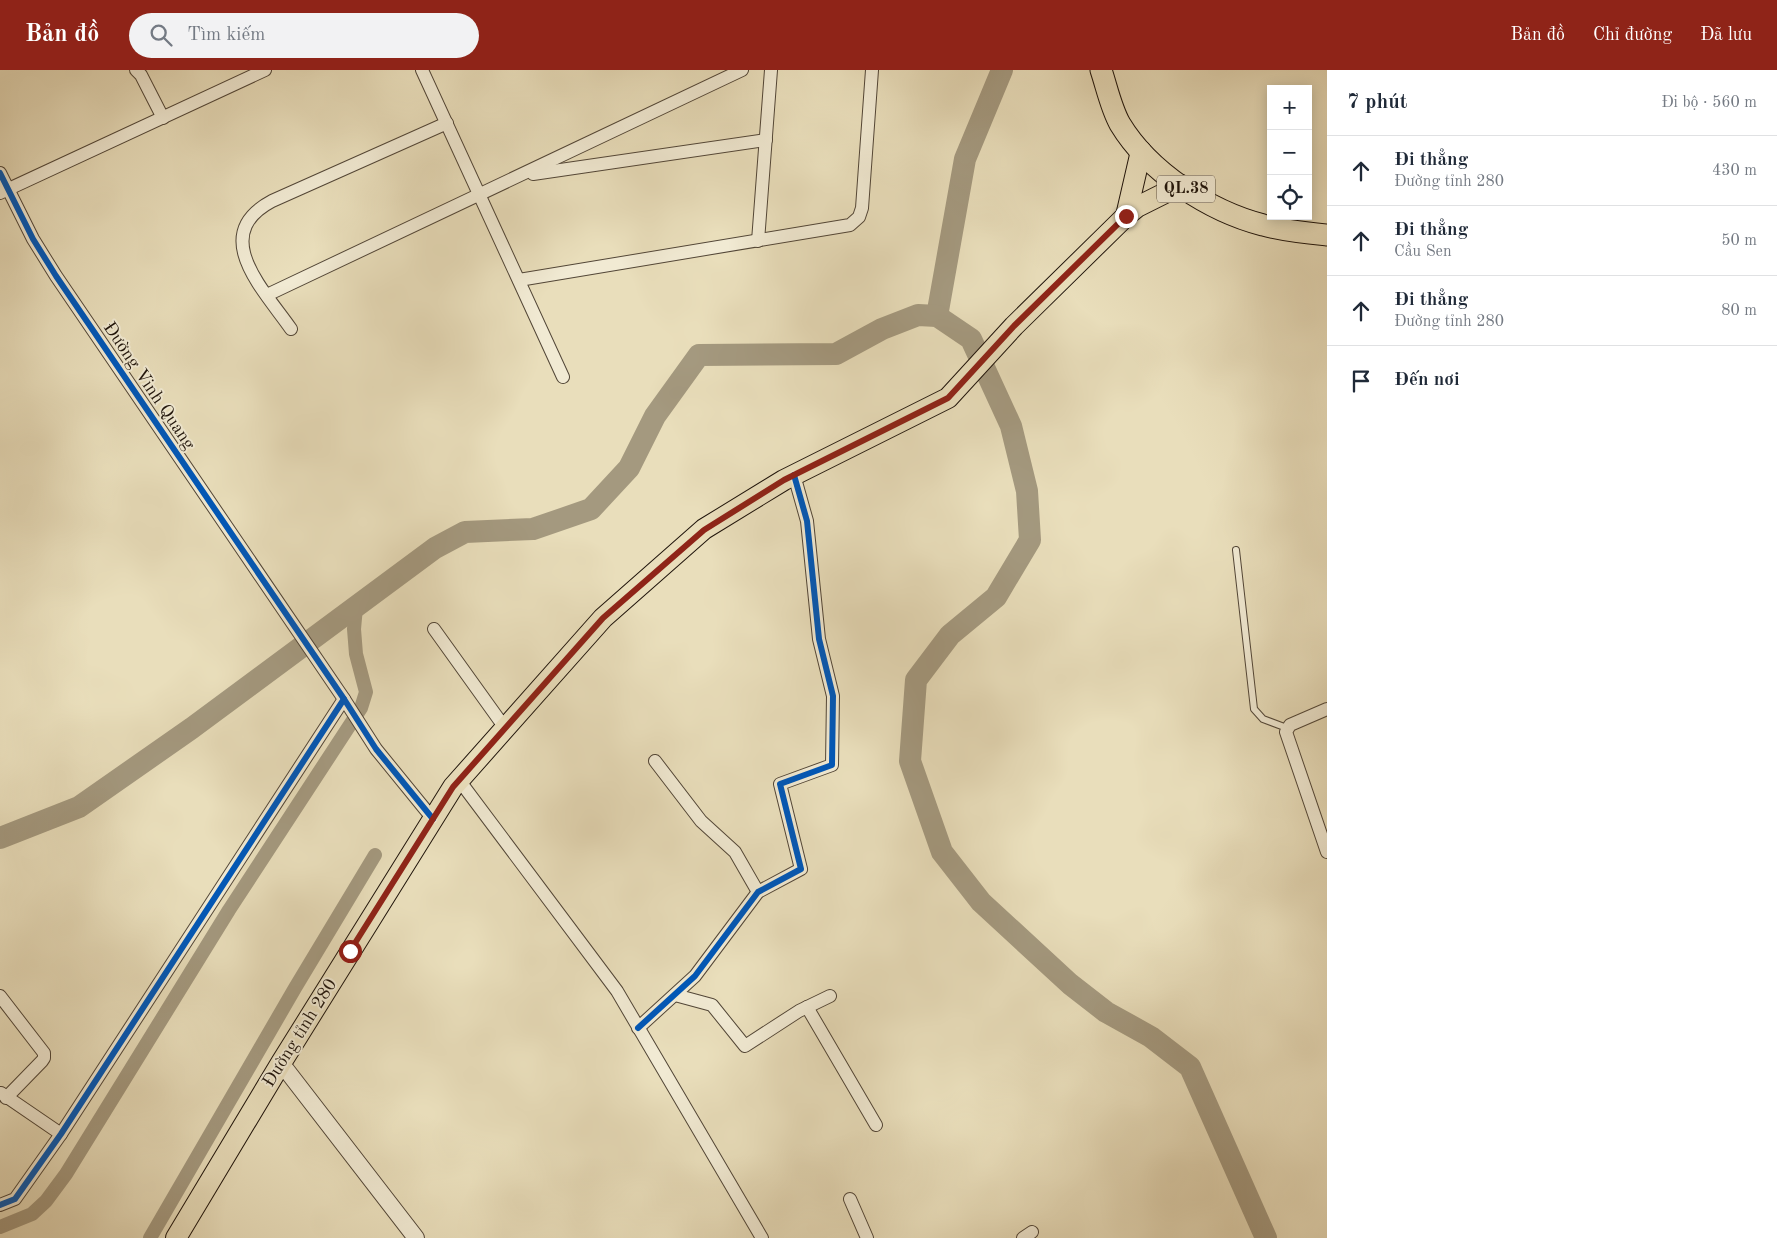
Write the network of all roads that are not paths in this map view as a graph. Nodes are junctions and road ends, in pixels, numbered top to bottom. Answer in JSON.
{"nodes":[{"id":1,"x":136,"y":70,"type":"edge"},
{"id":2,"x":265,"y":70,"type":"edge"},
{"id":3,"x":422,"y":70,"type":"edge"},
{"id":4,"x":742,"y":70,"type":"edge"},
{"id":5,"x":771,"y":70,"type":"edge"},
{"id":6,"x":872,"y":70,"type":"edge"},
{"id":7,"x":1101,"y":70,"type":"edge"},
{"id":8,"x":163,"y":118,"type":"junction"},
{"id":9,"x":447,"y":123,"type":"junction"},
{"id":10,"x":766,"y":140,"type":"junction"},
{"id":11,"x":1141,"y":151,"type":"junction"},
{"id":12,"x":0,"y":173,"type":"edge"},
{"id":13,"x":519,"y":176,"type":"junction"},
{"id":14,"x":1181,"y":185,"type":"junction"},
{"id":15,"x":5,"y":191,"type":"edge"},
{"id":16,"x":480,"y":195,"type":"junction"},
{"id":17,"x":1126,"y":216,"type":"junction"},
{"id":18,"x":1327,"y":235,"type":"edge"},
{"id":19,"x":758,"y":241,"type":"junction"},
{"id":20,"x":519,"y":280,"type":"junction"},
{"id":21,"x":267,"y":295,"type":"junction"},
{"id":22,"x":291,"y":329,"type":"dead end"},
{"id":23,"x":563,"y":377,"type":"dead end"},
{"id":24,"x":794,"y":475,"type":"junction"},
{"id":25,"x":1236,"y":550,"type":"dead end"},
{"id":26,"x":434,"y":629,"type":"dead end"},
{"id":27,"x":344,"y":699,"type":"junction"},
{"id":28,"x":1327,"y":709,"type":"edge"},
{"id":29,"x":505,"y":728,"type":"junction"},
{"id":30,"x":1287,"y":728,"type":"junction"},
{"id":31,"x":655,"y":761,"type":"dead end"},
{"id":32,"x":459,"y":780,"type":"junction"},
{"id":33,"x":433,"y":819,"type":"junction"},
{"id":34,"x":1327,"y":852,"type":"edge"},
{"id":35,"x":758,"y":892,"type":"junction"},
{"id":36,"x":675,"y":995,"type":"junction"},
{"id":37,"x":0,"y":996,"type":"edge"},
{"id":38,"x":830,"y":996,"type":"dead end"},
{"id":39,"x":807,"y":1007,"type":"junction"},
{"id":40,"x":638,"y":1028,"type":"junction"},
{"id":41,"x":280,"y":1063,"type":"junction"},
{"id":42,"x":3,"y":1095,"type":"edge"},
{"id":43,"x":876,"y":1125,"type":"dead end"},
{"id":44,"x":61,"y":1134,"type":"junction"},
{"id":45,"x":850,"y":1199,"type":"dead end"},
{"id":46,"x":0,"y":1205,"type":"edge"},
{"id":47,"x":176,"y":1238,"type":"edge"},
{"id":48,"x":416,"y":1238,"type":"edge"},
{"id":49,"x":762,"y":1238,"type":"edge"},
{"id":50,"x":866,"y":1238,"type":"edge"}],
"edges":[{"from":1,"to":8,"type":"street"},
{"from":2,"to":8,"type":"street"},
{"from":3,"to":9,"type":"street"},
{"from":4,"to":13,"type":"street"},
{"from":5,"to":10,"type":"street"},
{"from":6,"to":19,"type":"street"},
{"from":7,"to":11,"type":"highway","number":"QL.38"},
{"from":8,"to":15,"type":"street"},
{"from":9,"to":16,"type":"street"},
{"from":9,"to":21,"type":"street"},
{"from":10,"to":13,"type":"street"},
{"from":10,"to":19,"type":"street"},
{"from":11,"to":14,"type":"highway","number":"QL.38"},
{"from":11,"to":17,"type":"main road"},
{"from":12,"to":15,"type":"street","name":"Đường Vinh Quang"},
{"from":13,"to":16,"type":"street"},
{"from":14,"to":17,"type":"main road"},
{"from":14,"to":18,"type":"highway","number":"QL.38"},
{"from":15,"to":27,"type":"street","name":"Đường Vinh Quang"},
{"from":16,"to":20,"type":"street"},
{"from":16,"to":21,"type":"street"},
{"from":17,"to":24,"type":"main road","name":"Đường tỉnh 280"},
{"from":19,"to":20,"type":"street"},
{"from":20,"to":23,"type":"street"},
{"from":21,"to":22,"type":"street"},
{"from":24,"to":29,"type":"main road","name":"Đường tỉnh 280"},
{"from":24,"to":35,"type":"street"},
{"from":25,"to":30,"type":"lane"},
{"from":26,"to":29,"type":"street"},
{"from":27,"to":33,"type":"street","name":"Đường Vinh Quang"},
{"from":27,"to":44,"type":"street"},
{"from":28,"to":30,"type":"street"},
{"from":29,"to":32,"type":"main road","name":"Đường tỉnh 280"},
{"from":30,"to":34,"type":"street"},
{"from":31,"to":35,"type":"street"},
{"from":32,"to":33,"type":"main road","name":"Đường tỉnh 280"},
{"from":32,"to":40,"type":"street"},
{"from":33,"to":41,"type":"main road","name":"Đường tỉnh 280"},
{"from":35,"to":36,"type":"street"},
{"from":36,"to":39,"type":"street"},
{"from":36,"to":40,"type":"street"},
{"from":37,"to":42,"type":"street"},
{"from":38,"to":39,"type":"street"},
{"from":39,"to":43,"type":"street"},
{"from":40,"to":49,"type":"street"},
{"from":41,"to":47,"type":"main road","name":"Đường tỉnh 280"},
{"from":41,"to":48,"type":"street"},
{"from":42,"to":44,"type":"street"},
{"from":44,"to":46,"type":"street"},
{"from":45,"to":50,"type":"street"}]}
